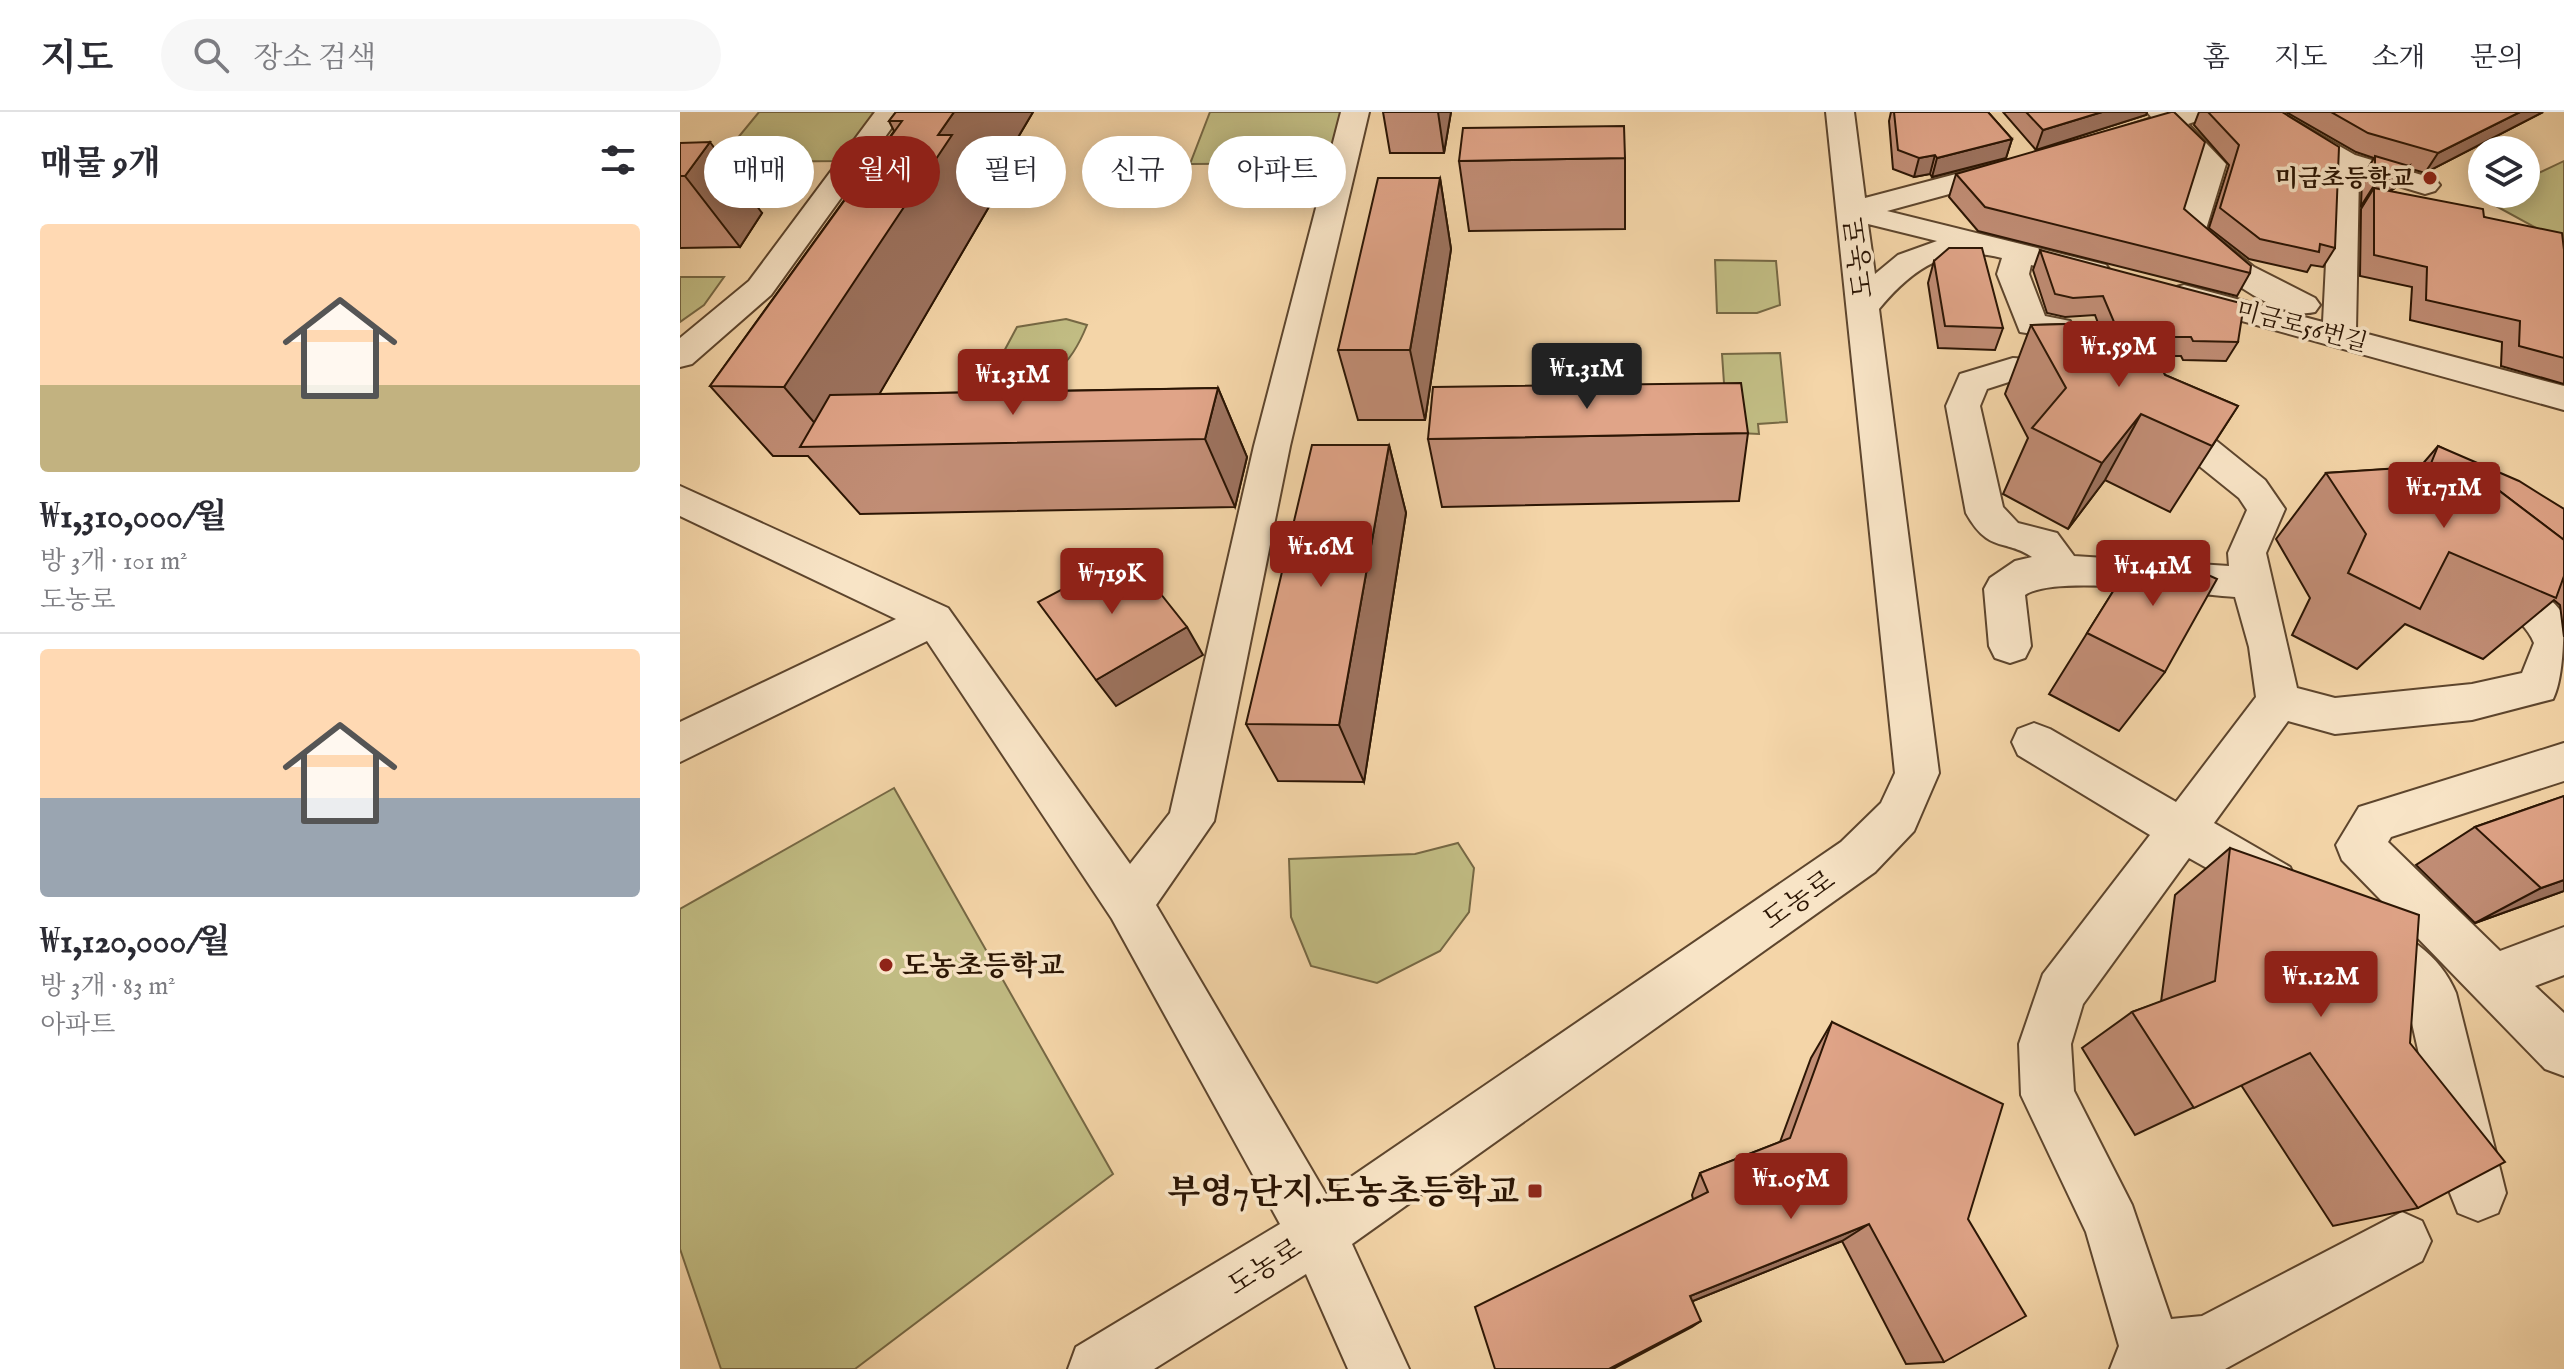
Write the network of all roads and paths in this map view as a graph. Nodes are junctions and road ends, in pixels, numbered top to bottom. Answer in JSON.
{"nodes":[{"id":1,"x":889,"y":112,"type":"edge"},
{"id":2,"x":1355,"y":112,"type":"edge"},
{"id":3,"x":1840,"y":112,"type":"edge"},
{"id":4,"x":2260,"y":112,"type":"edge"},
{"id":5,"x":2176,"y":115,"type":"edge"},
{"id":6,"x":2100,"y":143,"type":"edge"},
{"id":7,"x":2026,"y":156,"type":"edge"},
{"id":8,"x":2345,"y":161,"type":"junction"},
{"id":9,"x":2425,"y":185,"type":"dead end"},
{"id":10,"x":1853,"y":211,"type":"junction"},
{"id":11,"x":2004,"y":250,"type":"junction"},
{"id":12,"x":1864,"y":306,"type":"junction"},
{"id":13,"x":2340,"y":327,"type":"junction"},
{"id":14,"x":2058,"y":328,"type":"edge"},
{"id":15,"x":680,"y":356,"type":"edge"},
{"id":16,"x":2564,"y":398,"type":"edge"},
{"id":17,"x":680,"y":500,"type":"edge"},
{"id":18,"x":2462,"y":551,"type":"edge"},
{"id":19,"x":2063,"y":571,"type":"junction"},
{"id":20,"x":2251,"y":583,"type":"junction"},
{"id":21,"x":934,"y":619,"type":"junction"},
{"id":22,"x":2010,"y":646,"type":"dead end"},
{"id":23,"x":2278,"y":701,"type":"junction"},
{"id":24,"x":2034,"y":742,"type":"dead end"},
{"id":25,"x":680,"y":743,"type":"edge"},
{"id":26,"x":2564,"y":762,"type":"edge"},
{"id":27,"x":2182,"y":827,"type":"junction"},
{"id":28,"x":1129,"y":903,"type":"junction"},
{"id":29,"x":2564,"y":951,"type":"edge"},
{"id":30,"x":2492,"y":978,"type":"junction"},
{"id":31,"x":2564,"y":1050,"type":"edge"},
{"id":32,"x":2478,"y":1193,"type":"edge"},
{"id":33,"x":1317,"y":1234,"type":"junction"},
{"id":34,"x":2402,"y":1241,"type":"edge"},
{"id":35,"x":2146,"y":1360,"type":"edge"},
{"id":36,"x":1098,"y":1369,"type":"edge"},
{"id":37,"x":1379,"y":1369,"type":"edge"}],
"edges":[{"from":1,"to":15,"type":"street"},
{"from":2,"to":28,"type":"street"},
{"from":3,"to":10,"type":"street","name":"도농로"},
{"from":4,"to":8,"type":"street"},
{"from":5,"to":6,"type":"street"},
{"from":5,"to":13,"type":"street"},
{"from":7,"to":10,"type":"street"},
{"from":8,"to":9,"type":"street"},
{"from":8,"to":13,"type":"street"},
{"from":10,"to":11,"type":"street","name":"미금로56번길"},
{"from":10,"to":12,"type":"street","name":"도농로"},
{"from":11,"to":12,"type":"street"},
{"from":11,"to":13,"type":"street","name":"미금로56번길"},
{"from":11,"to":14,"type":"street"},
{"from":12,"to":33,"type":"street","name":"도농로"},
{"from":13,"to":16,"type":"street","name":"미금로56번길"},
{"from":17,"to":21,"type":"street"},
{"from":18,"to":23,"type":"street"},
{"from":19,"to":20,"type":"street"},
{"from":19,"to":20,"type":"street"},
{"from":19,"to":22,"type":"street"},
{"from":20,"to":23,"type":"street"},
{"from":21,"to":25,"type":"street"},
{"from":21,"to":28,"type":"street"},
{"from":23,"to":27,"type":"street"},
{"from":24,"to":27,"type":"street"},
{"from":26,"to":30,"type":"street"},
{"from":27,"to":32,"type":"street"},
{"from":27,"to":35,"type":"street"},
{"from":28,"to":33,"type":"street"},
{"from":29,"to":30,"type":"street"},
{"from":30,"to":31,"type":"street"},
{"from":33,"to":36,"type":"street","name":"도농로"},
{"from":33,"to":37,"type":"street"},
{"from":34,"to":35,"type":"street"}]}
